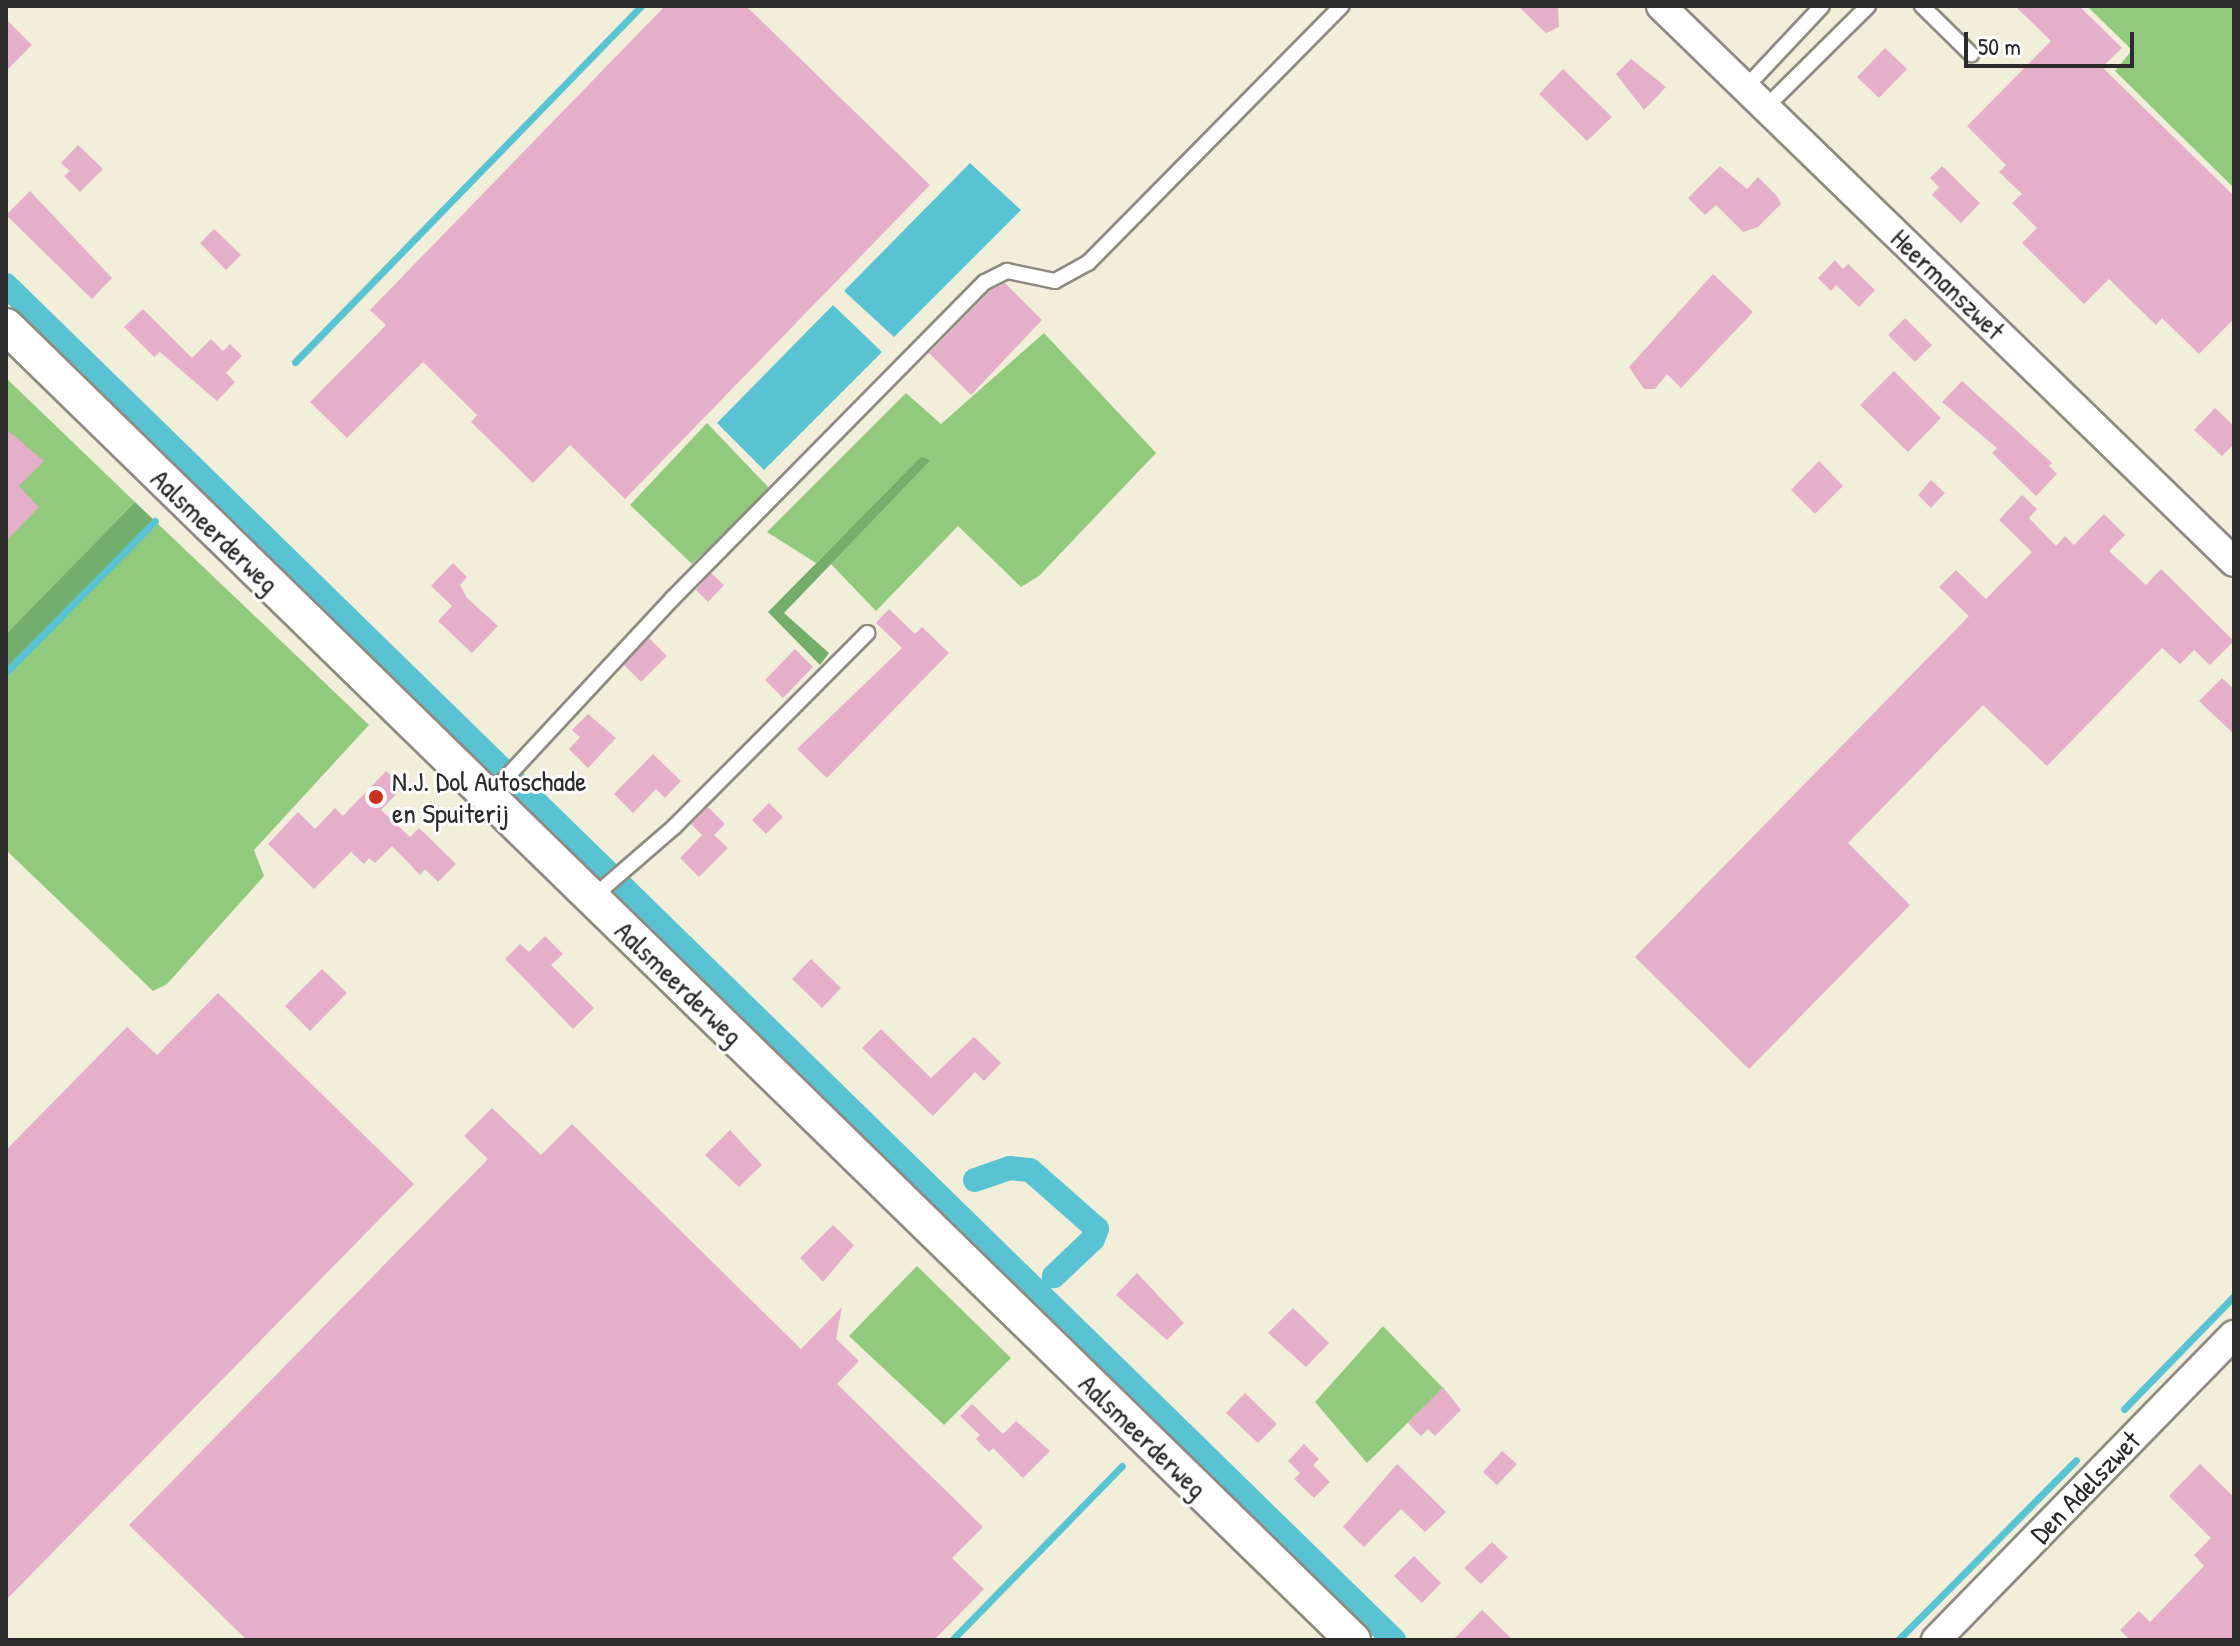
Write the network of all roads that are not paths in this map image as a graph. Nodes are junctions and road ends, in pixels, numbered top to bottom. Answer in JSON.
{"nodes":[{"id":1,"x":1341,"y":6,"type":"edge"},
{"id":2,"x":1661,"y":6,"type":"edge"},
{"id":3,"x":1822,"y":6,"type":"edge"},
{"id":4,"x":1868,"y":6,"type":"edge"},
{"id":5,"x":1922,"y":6,"type":"edge"},
{"id":6,"x":1971,"y":54,"type":"dead end"},
{"id":7,"x":1746,"y":87,"type":"junction"},
{"id":8,"x":1766,"y":107,"type":"junction"},
{"id":9,"x":6,"y":326,"type":"edge"},
{"id":10,"x":2234,"y":562,"type":"edge"},
{"id":11,"x":867,"y":633,"type":"dead end"},
{"id":12,"x":492,"y":792,"type":"junction"},
{"id":13,"x":600,"y":890,"type":"junction"},
{"id":14,"x":2234,"y":1335,"type":"edge"},
{"id":15,"x":1353,"y":1640,"type":"edge"},
{"id":16,"x":1936,"y":1640,"type":"edge"}],
"edges":[{"from":1,"to":12,"type":"lane"},
{"from":2,"to":7,"type":"street","name":"Heermanszwet"},
{"from":3,"to":7,"type":"lane"},
{"from":4,"to":8,"type":"lane"},
{"from":5,"to":6,"type":"lane"},
{"from":7,"to":8,"type":"street","name":"Heermanszwet"},
{"from":8,"to":10,"type":"street","name":"Heermanszwet"},
{"from":9,"to":12,"type":"street","name":"Aalsmeerderweg"},
{"from":11,"to":13,"type":"lane"},
{"from":12,"to":13,"type":"street","name":"Aalsmeerderweg"},
{"from":13,"to":15,"type":"street","name":"Aalsmeerderweg"},
{"from":14,"to":16,"type":"street","name":"Den Adelszwet"}]}
